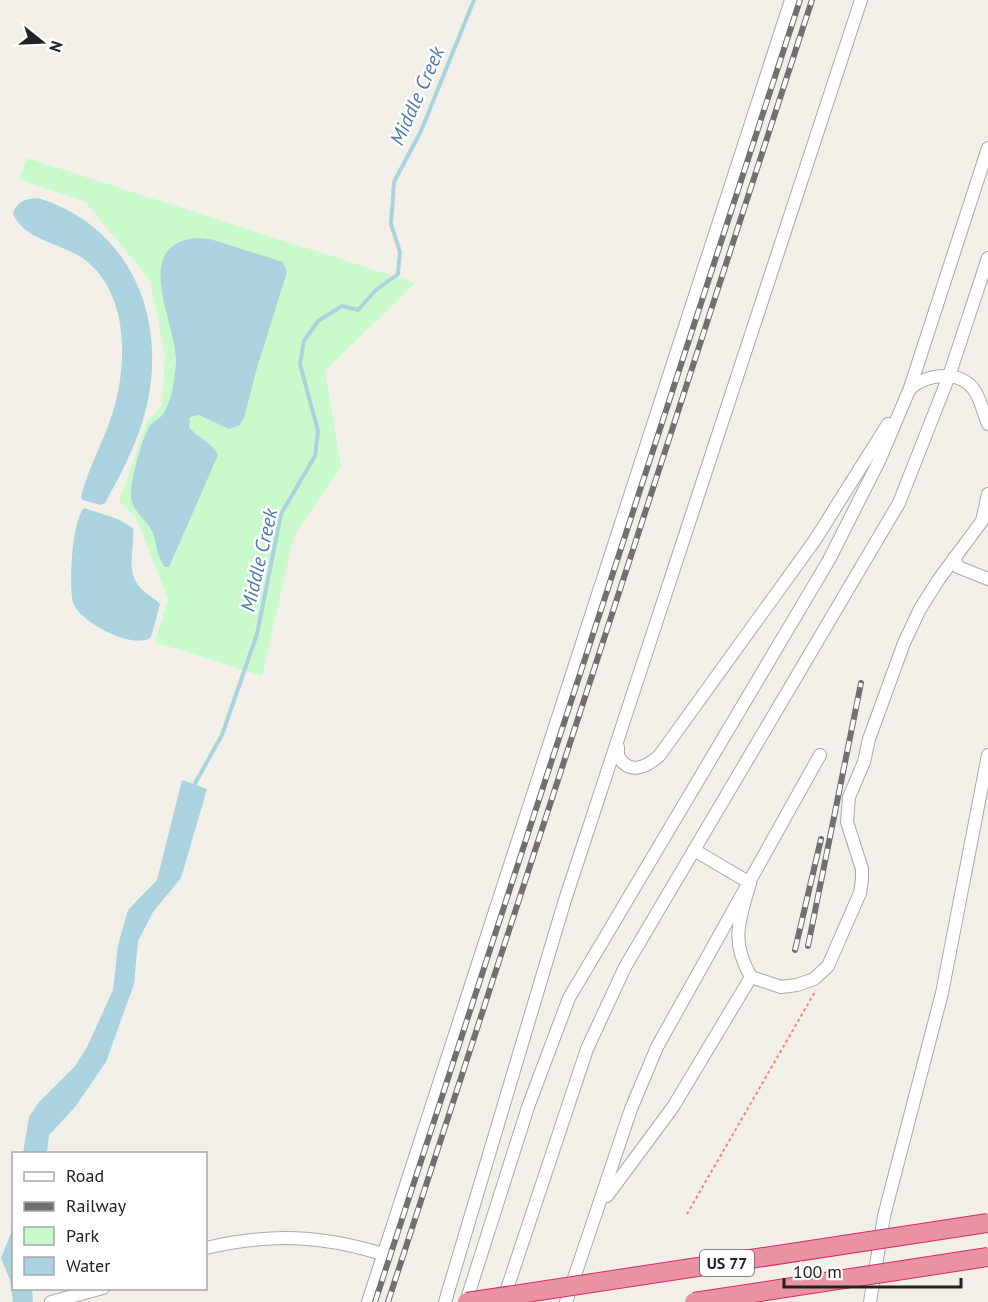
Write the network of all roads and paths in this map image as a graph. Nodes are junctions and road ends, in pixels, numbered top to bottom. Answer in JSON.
{"nodes":[{"id":1,"x":791,"y":0,"type":"edge"},
{"id":2,"x":861,"y":0,"type":"edge"},
{"id":3,"x":988,"y":148,"type":"edge"},
{"id":4,"x":988,"y":258,"type":"edge"},
{"id":5,"x":949,"y":376,"type":"junction"},
{"id":6,"x":910,"y":388,"type":"junction"},
{"id":7,"x":987,"y":418,"type":"edge"},
{"id":8,"x":988,"y":494,"type":"edge"},
{"id":9,"x":954,"y":558,"type":"junction"},
{"id":10,"x":988,"y":579,"type":"edge"},
{"id":11,"x":618,"y":743,"type":"junction"},
{"id":12,"x":820,"y":755,"type":"dead end"},
{"id":13,"x":988,"y":755,"type":"edge"},
{"id":14,"x":694,"y":850,"type":"junction"},
{"id":15,"x":750,"y":883,"type":"junction"},
{"id":16,"x":828,"y":966,"type":"junction"},
{"id":17,"x":751,"y":977,"type":"junction"},
{"id":18,"x":483,"y":1176,"type":"junction"},
{"id":19,"x":504,"y":1183,"type":"junction"},
{"id":20,"x":687,"y":1214,"type":"dead end"},
{"id":21,"x":594,"y":1218,"type":"junction"},
{"id":22,"x":988,"y":1223,"type":"edge"},
{"id":23,"x":207,"y":1248,"type":"edge"},
{"id":24,"x":383,"y":1254,"type":"junction"},
{"id":25,"x":988,"y":1257,"type":"edge"},
{"id":26,"x":96,"y":1290,"type":"edge"},
{"id":27,"x":51,"y":1302,"type":"edge"},
{"id":28,"x":368,"y":1302,"type":"edge"},
{"id":29,"x":445,"y":1302,"type":"edge"},
{"id":30,"x":466,"y":1302,"type":"edge"},
{"id":31,"x":502,"y":1302,"type":"edge"},
{"id":32,"x":566,"y":1302,"type":"edge"},
{"id":33,"x":694,"y":1302,"type":"edge"},
{"id":34,"x":870,"y":1302,"type":"edge"}],
"edges":[{"from":1,"to":24,"type":"street"},
{"from":2,"to":11,"type":"street"},
{"from":3,"to":6,"type":"street"},
{"from":4,"to":5,"type":"street"},
{"from":5,"to":6,"type":"street"},
{"from":5,"to":7,"type":"street"},
{"from":5,"to":14,"type":"street"},
{"from":6,"to":11,"type":"street"},
{"from":6,"to":19,"type":"street"},
{"from":8,"to":9,"type":"street"},
{"from":9,"to":10,"type":"street"},
{"from":9,"to":16,"type":"street"},
{"from":11,"to":18,"type":"street"},
{"from":12,"to":15,"type":"street"},
{"from":13,"to":34,"type":"street"},
{"from":14,"to":15,"type":"street"},
{"from":14,"to":31,"type":"street"},
{"from":15,"to":17,"type":"street"},
{"from":15,"to":21,"type":"street"},
{"from":16,"to":17,"type":"street"},
{"from":16,"to":20,"type":"path"},
{"from":17,"to":21,"type":"street"},
{"from":18,"to":19,"type":"street"},
{"from":18,"to":29,"type":"street"},
{"from":19,"to":30,"type":"street"},
{"from":21,"to":32,"type":"street"},
{"from":22,"to":30,"type":"highway","number":"US 77","bridge":true},
{"from":23,"to":24,"type":"street"},
{"from":24,"to":28,"type":"street"},
{"from":25,"to":33,"type":"highway","number":"US 77","bridge":true},
{"from":26,"to":27,"type":"street"}]}
